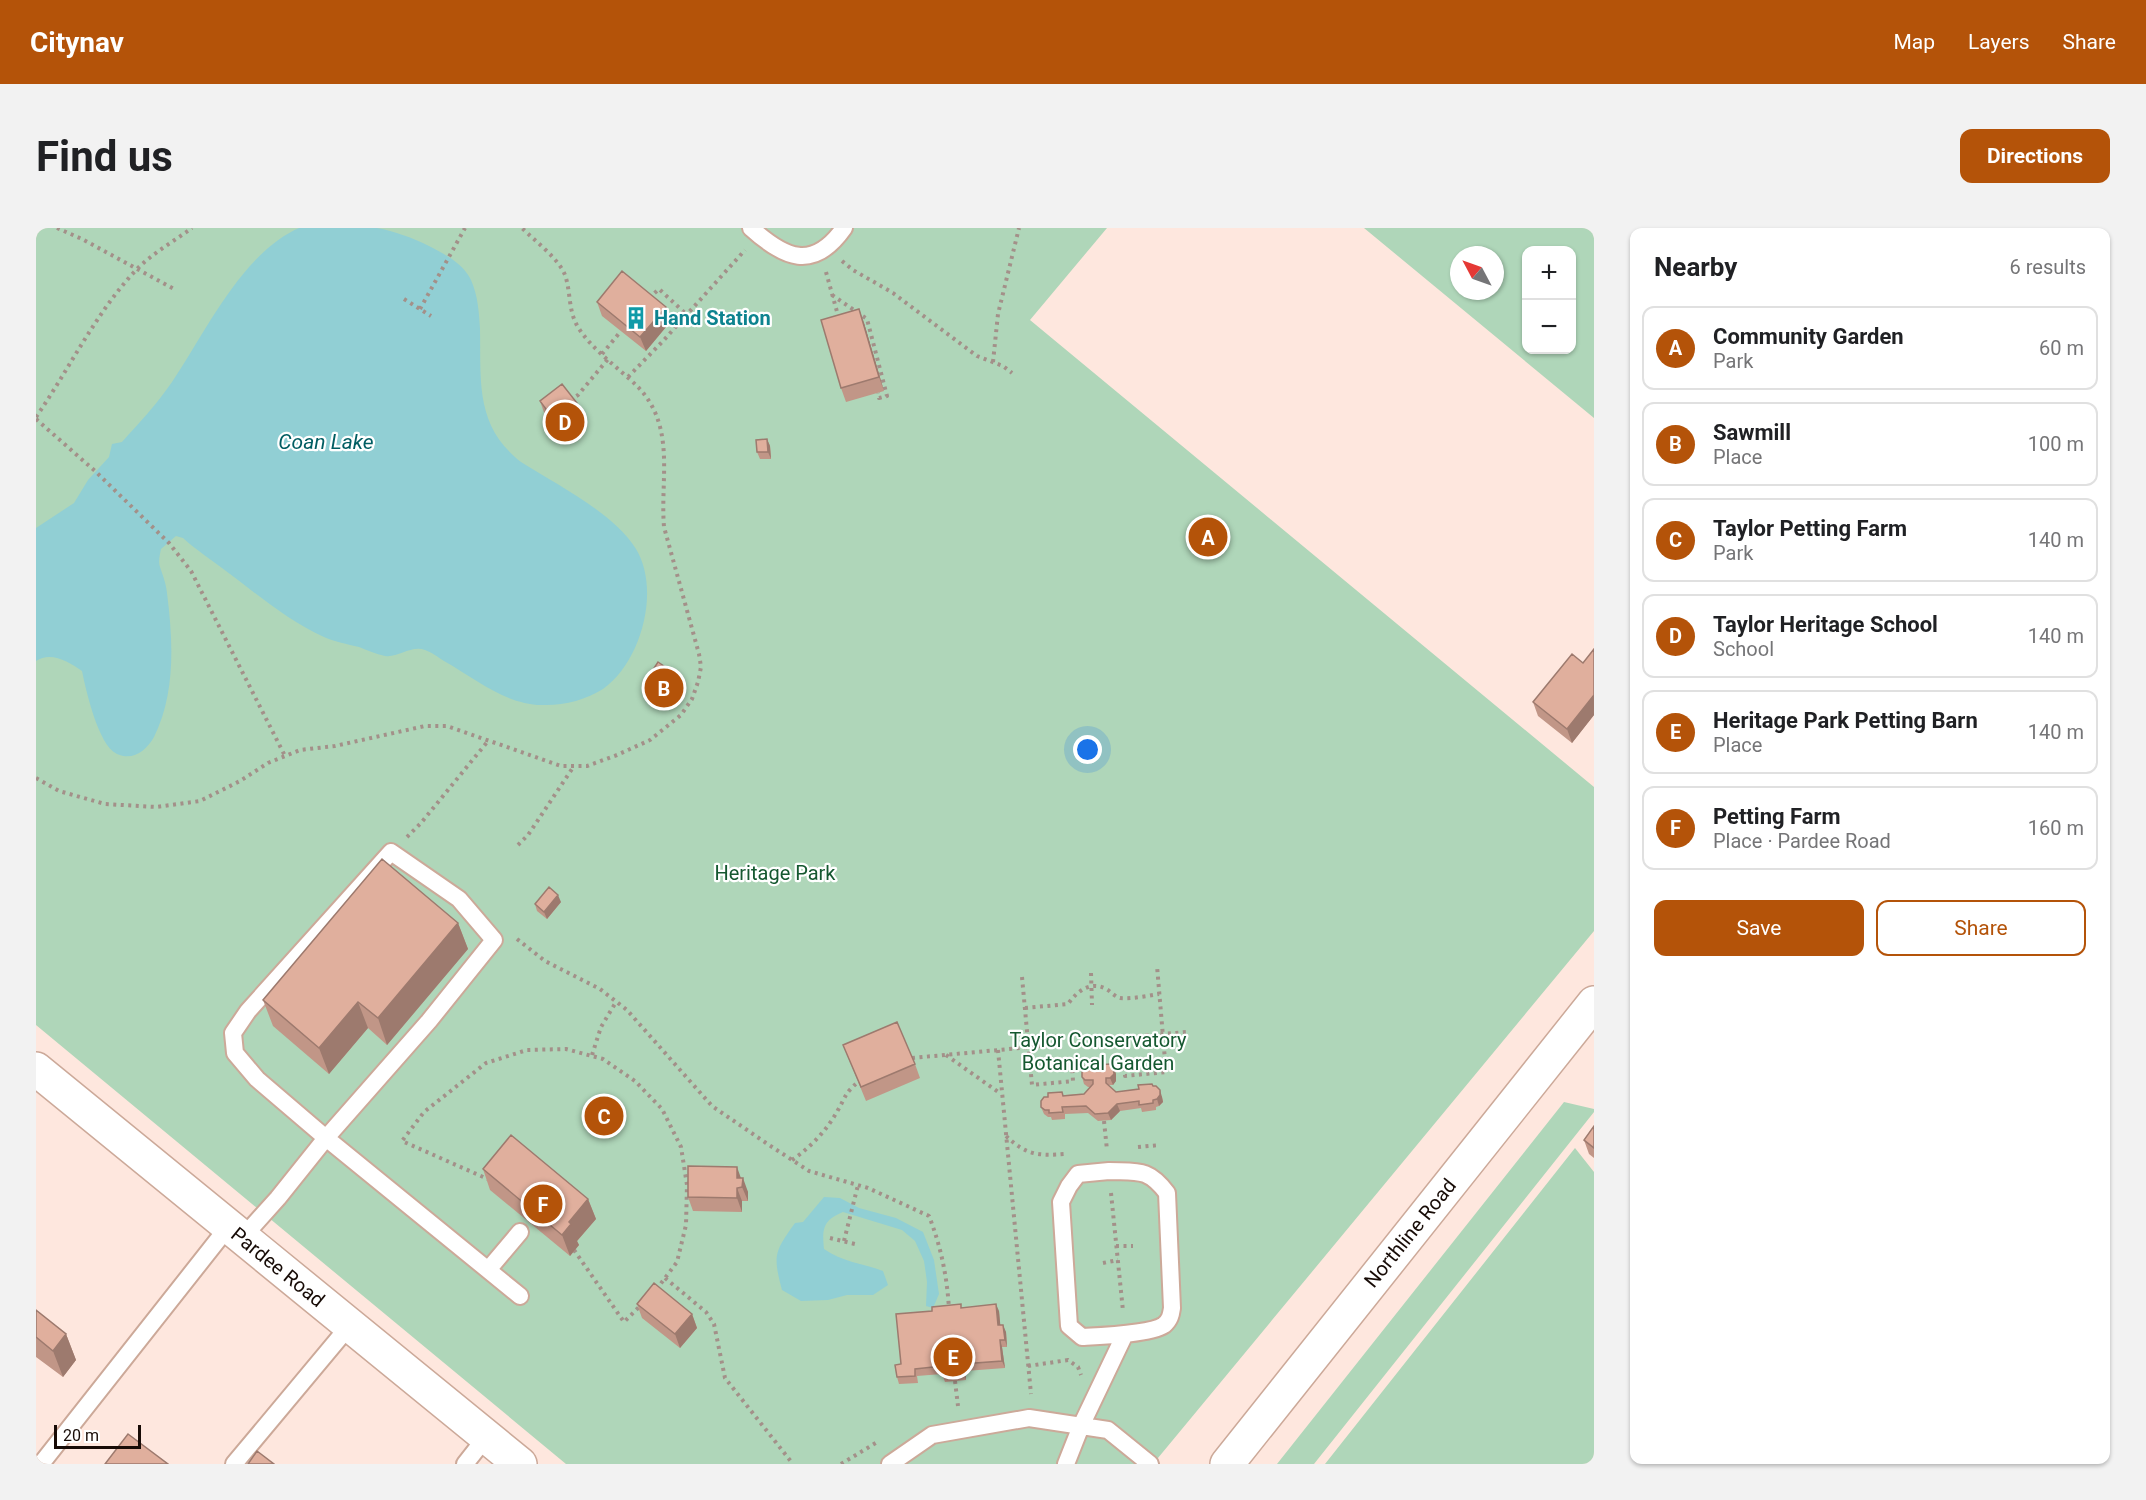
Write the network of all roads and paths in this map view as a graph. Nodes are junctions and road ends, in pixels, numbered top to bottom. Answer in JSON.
{"nodes":[{"id":1,"x":57,"y":228,"type":"edge"},
{"id":2,"x":192,"y":228,"type":"edge"},
{"id":3,"x":465,"y":228,"type":"edge"},
{"id":4,"x":522,"y":228,"type":"edge"},
{"id":5,"x":844,"y":228,"type":"edge"},
{"id":6,"x":1019,"y":228,"type":"edge"},
{"id":7,"x":755,"y":232,"type":"edge"},
{"id":8,"x":822,"y":249,"type":"junction"},
{"id":9,"x":138,"y":269,"type":"junction"},
{"id":10,"x":174,"y":289,"type":"dead end"},
{"id":11,"x":832,"y":295,"type":"junction"},
{"id":12,"x":404,"y":299,"type":"dead end"},
{"id":13,"x":646,"y":301,"type":"edge"},
{"id":14,"x":420,"y":309,"type":"junction"},
{"id":15,"x":686,"y":314,"type":"junction"},
{"id":16,"x":431,"y":316,"type":"dead end"},
{"id":17,"x":842,"y":329,"type":"edge"},
{"id":18,"x":621,"y":331,"type":"edge"},
{"id":19,"x":602,"y":354,"type":"junction"},
{"id":20,"x":608,"y":359,"type":"junction"},
{"id":21,"x":993,"y":362,"type":"junction"},
{"id":22,"x":1012,"y":373,"type":"dead end"},
{"id":23,"x":628,"y":378,"type":"junction"},
{"id":24,"x":878,"y":393,"type":"edge"},
{"id":25,"x":562,"y":405,"type":"edge"},
{"id":26,"x":36,"y":418,"type":"edge"},
{"id":27,"x":488,"y":741,"type":"junction"},
{"id":28,"x":285,"y":756,"type":"junction"},
{"id":29,"x":575,"y":766,"type":"junction"},
{"id":30,"x":36,"y":778,"type":"edge"},
{"id":31,"x":518,"y":845,"type":"dead end"},
{"id":32,"x":391,"y":852,"type":"junction"},
{"id":33,"x":514,"y":936,"type":"dead end"},
{"id":34,"x":1157,"y":966,"type":"dead end"},
{"id":35,"x":1091,"y":974,"type":"dead end"},
{"id":36,"x":1022,"y":977,"type":"dead end"},
{"id":37,"x":1091,"y":986,"type":"junction"},
{"id":38,"x":1159,"y":994,"type":"junction"},
{"id":39,"x":616,"y":1002,"type":"junction"},
{"id":40,"x":1594,"y":1003,"type":"edge"},
{"id":41,"x":1092,"y":1005,"type":"dead end"},
{"id":42,"x":1025,"y":1008,"type":"junction"},
{"id":43,"x":1187,"y":1032,"type":"dead end"},
{"id":44,"x":1163,"y":1034,"type":"junction"},
{"id":45,"x":1138,"y":1036,"type":"dead end"},
{"id":46,"x":1053,"y":1045,"type":"dead end"},
{"id":47,"x":1029,"y":1047,"type":"junction"},
{"id":48,"x":998,"y":1050,"type":"junction"},
{"id":49,"x":946,"y":1054,"type":"junction"},
{"id":50,"x":592,"y":1056,"type":"junction"},
{"id":51,"x":912,"y":1058,"type":"edge"},
{"id":52,"x":1124,"y":1060,"type":"dead end"},
{"id":53,"x":1072,"y":1066,"type":"dead end"},
{"id":54,"x":36,"y":1069,"type":"edge"},
{"id":55,"x":858,"y":1082,"type":"edge"},
{"id":56,"x":1002,"y":1095,"type":"junction"},
{"id":57,"x":1104,"y":1120,"type":"edge"},
{"id":58,"x":326,"y":1138,"type":"junction"},
{"id":59,"x":792,"y":1160,"type":"junction"},
{"id":60,"x":1109,"y":1172,"type":"junction"},
{"id":61,"x":496,"y":1182,"type":"edge"},
{"id":62,"x":858,"y":1185,"type":"junction"},
{"id":63,"x":235,"y":1232,"type":"junction"},
{"id":64,"x":520,"y":1232,"type":"dead end"},
{"id":65,"x":830,"y":1238,"type":"dead end"},
{"id":66,"x":844,"y":1241,"type":"junction"},
{"id":67,"x":859,"y":1245,"type":"dead end"},
{"id":68,"x":1116,"y":1246,"type":"junction"},
{"id":69,"x":1133,"y":1246,"type":"dead end"},
{"id":70,"x":574,"y":1250,"type":"dead end"},
{"id":71,"x":1118,"y":1260,"type":"junction"},
{"id":72,"x":1103,"y":1263,"type":"dead end"},
{"id":73,"x":488,"y":1270,"type":"junction"},
{"id":74,"x":665,"y":1278,"type":"junction"},
{"id":75,"x":656,"y":1290,"type":"edge"},
{"id":76,"x":520,"y":1296,"type":"dead end"},
{"id":77,"x":648,"y":1298,"type":"edge"},
{"id":78,"x":949,"y":1312,"type":"edge"},
{"id":79,"x":350,"y":1325,"type":"junction"},
{"id":80,"x":1125,"y":1334,"type":"junction"},
{"id":81,"x":955,"y":1381,"type":"edge"},
{"id":82,"x":1031,"y":1394,"type":"dead end"},
{"id":83,"x":958,"y":1406,"type":"dead end"},
{"id":84,"x":1081,"y":1426,"type":"junction"},
{"id":85,"x":487,"y":1436,"type":"junction"},
{"id":86,"x":42,"y":1464,"type":"edge"},
{"id":87,"x":234,"y":1464,"type":"edge"},
{"id":88,"x":465,"y":1464,"type":"edge"},
{"id":89,"x":520,"y":1464,"type":"edge"},
{"id":90,"x":793,"y":1464,"type":"edge"},
{"id":91,"x":890,"y":1464,"type":"edge"},
{"id":92,"x":1066,"y":1464,"type":"edge"},
{"id":93,"x":1150,"y":1464,"type":"edge"},
{"id":94,"x":1227,"y":1464,"type":"edge"}],
"edges":[{"from":1,"to":9,"type":"path"},
{"from":2,"to":9,"type":"path"},
{"from":3,"to":14,"type":"path"},
{"from":4,"to":19,"type":"path"},
{"from":5,"to":8,"type":"lane"},
{"from":6,"to":21,"type":"path"},
{"from":7,"to":8,"type":"lane"},
{"from":7,"to":15,"type":"path"},
{"from":8,"to":11,"type":"path"},
{"from":8,"to":21,"type":"path"},
{"from":9,"to":10,"type":"path"},
{"from":9,"to":26,"type":"path"},
{"from":11,"to":17,"type":"path"},
{"from":11,"to":24,"type":"path"},
{"from":12,"to":14,"type":"path"},
{"from":13,"to":15,"type":"path"},
{"from":14,"to":16,"type":"path"},
{"from":15,"to":23,"type":"path"},
{"from":18,"to":19,"type":"path"},
{"from":19,"to":20,"type":"path"},
{"from":20,"to":23,"type":"path"},
{"from":20,"to":25,"type":"path"},
{"from":21,"to":22,"type":"path"},
{"from":23,"to":29,"type":"path"},
{"from":26,"to":28,"type":"path"},
{"from":27,"to":28,"type":"path"},
{"from":27,"to":29,"type":"path"},
{"from":27,"to":32,"type":"path"},
{"from":28,"to":30,"type":"path"},
{"from":29,"to":31,"type":"path"},
{"from":32,"to":58,"type":"lane"},
{"from":32,"to":58,"type":"lane"},
{"from":33,"to":39,"type":"path"},
{"from":34,"to":38,"type":"path"},
{"from":35,"to":37,"type":"path"},
{"from":36,"to":42,"type":"path"},
{"from":37,"to":38,"type":"path"},
{"from":37,"to":41,"type":"path"},
{"from":37,"to":42,"type":"path"},
{"from":38,"to":44,"type":"path"},
{"from":39,"to":50,"type":"path"},
{"from":39,"to":59,"type":"path"},
{"from":40,"to":94,"type":"main road","name":"Northline Road"},
{"from":42,"to":47,"type":"path"},
{"from":43,"to":44,"type":"path"},
{"from":44,"to":45,"type":"path"},
{"from":44,"to":52,"type":"path"},
{"from":46,"to":47,"type":"path"},
{"from":47,"to":48,"type":"path"},
{"from":47,"to":53,"type":"path"},
{"from":48,"to":49,"type":"path"},
{"from":48,"to":56,"type":"path"},
{"from":49,"to":51,"type":"path"},
{"from":49,"to":56,"type":"path"},
{"from":50,"to":61,"type":"path"},
{"from":50,"to":74,"type":"path"},
{"from":54,"to":63,"type":"main road","name":"Pardee Road"},
{"from":55,"to":59,"type":"path"},
{"from":56,"to":82,"type":"path"},
{"from":57,"to":60,"type":"path"},
{"from":58,"to":63,"type":"lane"},
{"from":58,"to":73,"type":"lane"},
{"from":59,"to":62,"type":"path"},
{"from":60,"to":68,"type":"path"},
{"from":60,"to":80,"type":"lane"},
{"from":60,"to":80,"type":"lane"},
{"from":62,"to":66,"type":"path"},
{"from":62,"to":78,"type":"path"},
{"from":63,"to":79,"type":"main road","name":"Pardee Road"},
{"from":63,"to":86,"type":"lane"},
{"from":64,"to":73,"type":"lane"},
{"from":65,"to":66,"type":"path"},
{"from":66,"to":67,"type":"path"},
{"from":68,"to":69,"type":"path"},
{"from":68,"to":71,"type":"path"},
{"from":70,"to":77,"type":"path"},
{"from":71,"to":72,"type":"path"},
{"from":71,"to":80,"type":"path"},
{"from":73,"to":76,"type":"lane"},
{"from":74,"to":75,"type":"path"},
{"from":74,"to":90,"type":"path"},
{"from":79,"to":85,"type":"main road","name":"Pardee Road"},
{"from":79,"to":87,"type":"lane"},
{"from":80,"to":84,"type":"lane"},
{"from":81,"to":83,"type":"path"},
{"from":84,"to":91,"type":"lane"},
{"from":84,"to":92,"type":"lane"},
{"from":84,"to":93,"type":"lane"},
{"from":85,"to":88,"type":"lane"},
{"from":85,"to":89,"type":"main road","name":"Pardee Road"}]}
